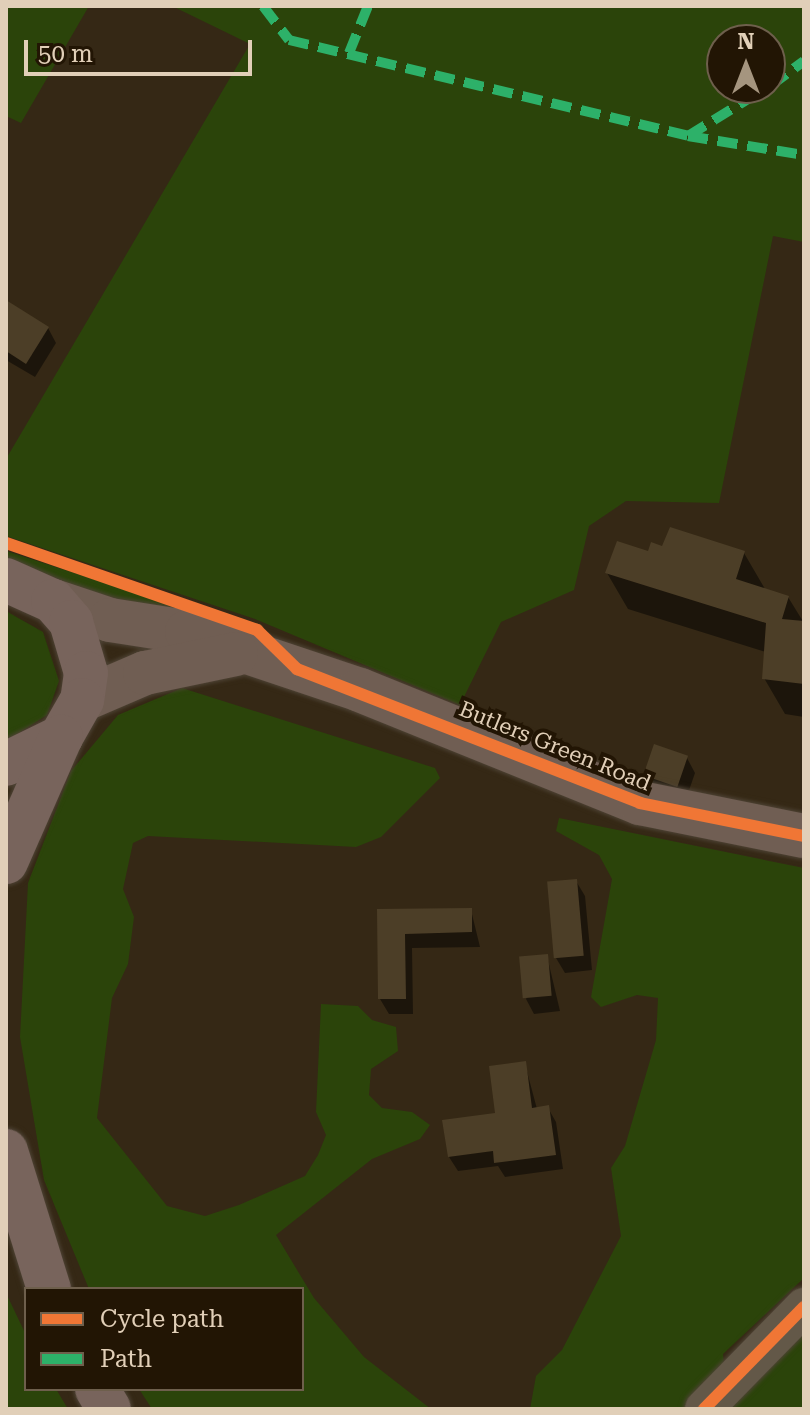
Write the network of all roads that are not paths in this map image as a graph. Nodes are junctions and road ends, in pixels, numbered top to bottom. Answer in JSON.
{"nodes":[{"id":1,"x":6,"y":580,"type":"edge"},
{"id":2,"x":53,"y":601,"type":"junction"},
{"id":3,"x":236,"y":654,"type":"junction"},
{"id":4,"x":71,"y":718,"type":"junction"},
{"id":5,"x":6,"y":764,"type":"edge"},
{"id":6,"x":804,"y":836,"type":"edge"},
{"id":7,"x":6,"y":862,"type":"edge"},
{"id":8,"x":6,"y":1151,"type":"edge"},
{"id":9,"x":48,"y":1287,"type":"edge"},
{"id":10,"x":804,"y":1307,"type":"edge"},
{"id":11,"x":98,"y":1391,"type":"edge"},
{"id":12,"x":109,"y":1409,"type":"edge"},
{"id":13,"x":704,"y":1409,"type":"edge"}],
"edges":[{"from":1,"to":2,"type":"highway"},
{"from":2,"to":3,"type":"main road","name":"Butlers Green Road"},
{"from":2,"to":4,"type":"highway"},
{"from":3,"to":4,"type":"main road","name":"Butlers Green Road"},
{"from":3,"to":6,"type":"main road","name":"Butlers Green Road"},
{"from":4,"to":5,"type":"highway"},
{"from":4,"to":7,"type":"highway"},
{"from":8,"to":9,"type":"highway"},
{"from":10,"to":13,"type":"street"},
{"from":11,"to":12,"type":"highway"}]}
